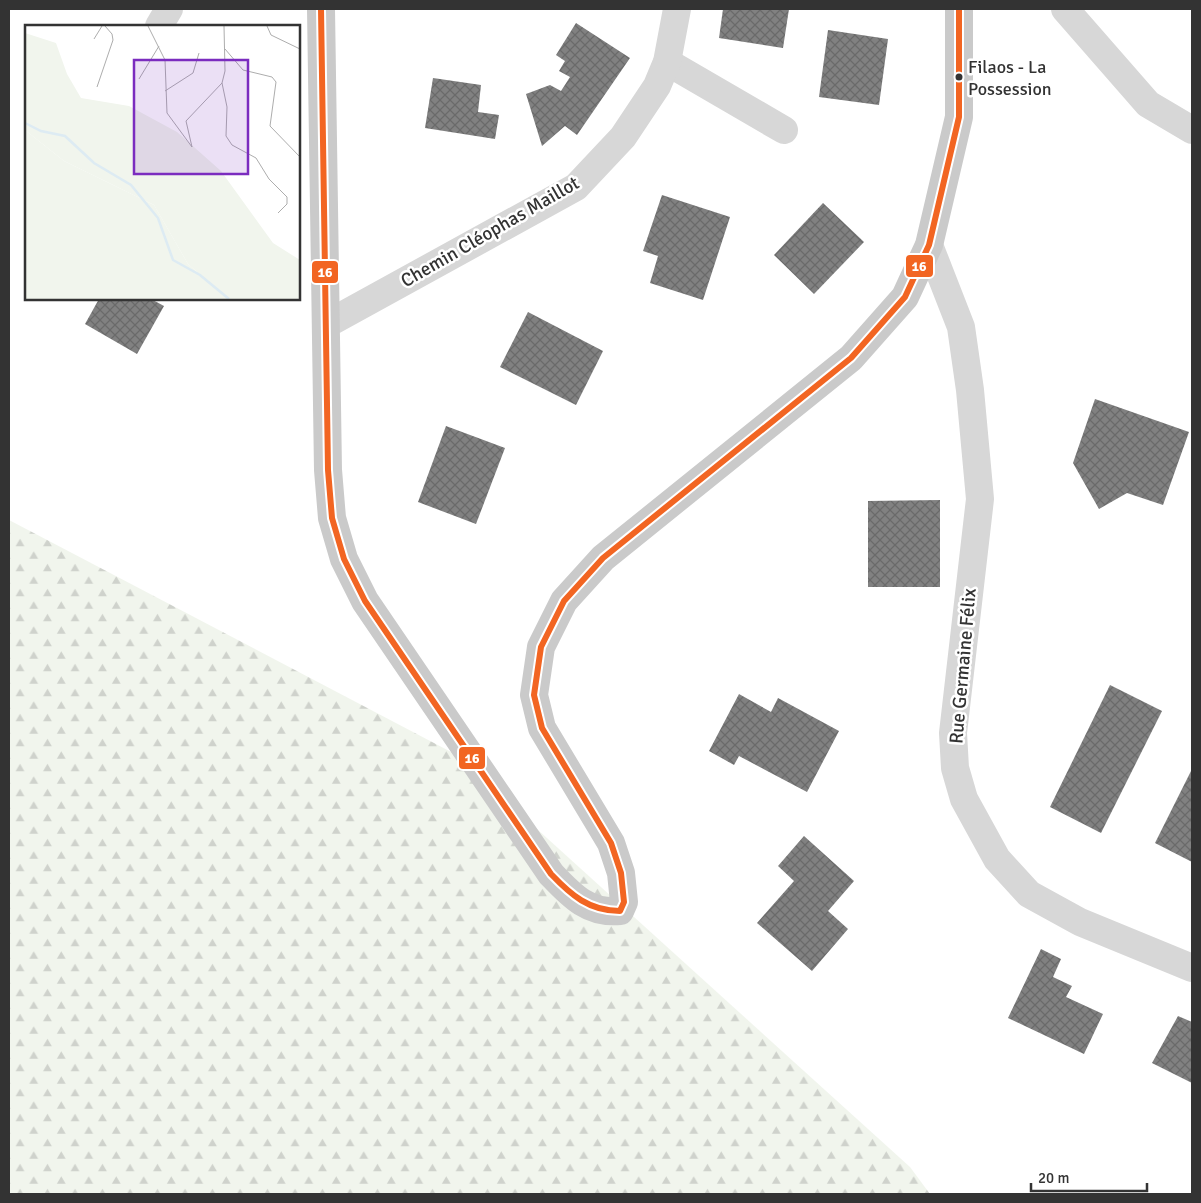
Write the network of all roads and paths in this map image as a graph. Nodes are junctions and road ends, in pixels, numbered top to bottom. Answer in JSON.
{"nodes":[{"id":1,"x":169,"y":9,"type":"edge"},
{"id":2,"x":321,"y":9,"type":"edge"},
{"id":3,"x":677,"y":9,"type":"edge"},
{"id":4,"x":959,"y":9,"type":"edge"},
{"id":5,"x":1066,"y":9,"type":"edge"},
{"id":6,"x":160,"y":25,"type":"edge"},
{"id":7,"x":666,"y":62,"type":"junction"},
{"id":8,"x":784,"y":130,"type":"dead end"},
{"id":9,"x":1192,"y":130,"type":"edge"},
{"id":10,"x":929,"y":245,"type":"junction"},
{"id":11,"x":327,"y":324,"type":"junction"},
{"id":12,"x":1192,"y":968,"type":"edge"}],
"edges":[{"from":1,"to":6,"type":"street"},
{"from":2,"to":11,"type":"main road"},
{"from":3,"to":7,"type":"street","name":"Chemin Cléophas Maillot"},
{"from":4,"to":10,"type":"main road"},
{"from":5,"to":9,"type":"street"},
{"from":7,"to":8,"type":"street"},
{"from":7,"to":11,"type":"street","name":"Chemin Cléophas Maillot"},
{"from":10,"to":11,"type":"main road"},
{"from":10,"to":12,"type":"street","name":"Rue Germaine Félix"}]}
